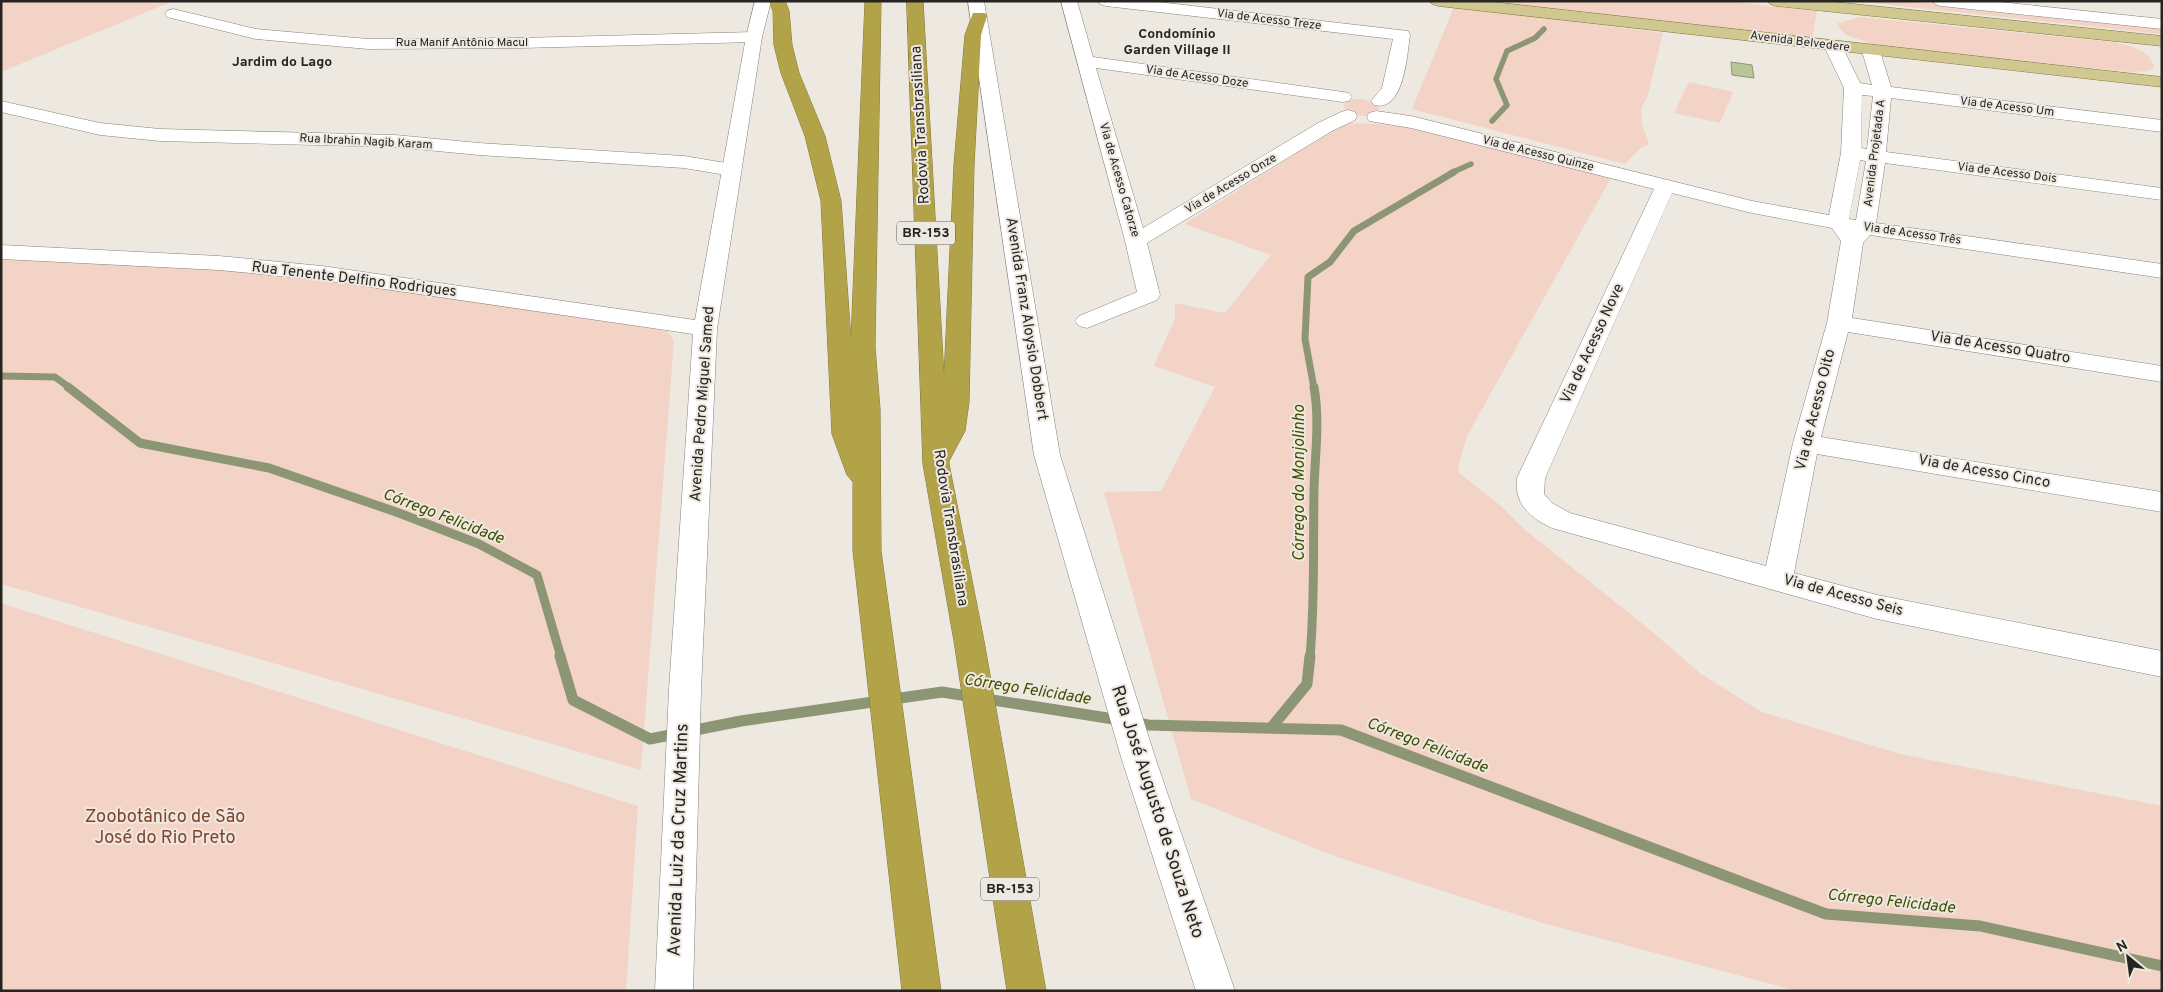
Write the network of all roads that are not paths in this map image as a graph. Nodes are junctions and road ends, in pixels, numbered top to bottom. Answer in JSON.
{"nodes":[{"id":1,"x":763,"y":1,"type":"edge"},
{"id":2,"x":777,"y":1,"type":"edge"},
{"id":3,"x":872,"y":1,"type":"edge"},
{"id":4,"x":915,"y":1,"type":"edge"},
{"id":5,"x":1070,"y":1,"type":"edge"},
{"id":6,"x":1106,"y":1,"type":"edge"},
{"id":7,"x":1438,"y":1,"type":"edge"},
{"id":8,"x":1776,"y":1,"type":"edge"},
{"id":9,"x":1941,"y":1,"type":"edge"},
{"id":10,"x":195,"y":4,"type":"dead end"},
{"id":11,"x":978,"y":8,"type":"edge"},
{"id":12,"x":1856,"y":10,"type":"junction"},
{"id":13,"x":2162,"y":24,"type":"edge"},
{"id":14,"x":2119,"y":36,"type":"junction"},
{"id":15,"x":754,"y":37,"type":"junction"},
{"id":16,"x":2162,"y":41,"type":"edge"},
{"id":17,"x":1837,"y":54,"type":"junction"},
{"id":18,"x":2162,"y":58,"type":"edge"},
{"id":19,"x":1873,"y":59,"type":"junction"},
{"id":20,"x":1085,"y":61,"type":"junction"},
{"id":21,"x":2156,"y":79,"type":"edge"},
{"id":22,"x":1853,"y":88,"type":"junction"},
{"id":23,"x":1883,"y":91,"type":"junction"},
{"id":24,"x":1380,"y":103,"type":"junction"},
{"id":25,"x":1,"y":106,"type":"edge"},
{"id":26,"x":1341,"y":106,"type":"junction"},
{"id":27,"x":2162,"y":126,"type":"edge"},
{"id":28,"x":1851,"y":154,"type":"junction"},
{"id":29,"x":1876,"y":157,"type":"junction"},
{"id":30,"x":732,"y":170,"type":"junction"},
{"id":31,"x":1665,"y":186,"type":"junction"},
{"id":32,"x":2162,"y":194,"type":"edge"},
{"id":33,"x":1852,"y":230,"type":"junction"},
{"id":34,"x":1136,"y":241,"type":"junction"},
{"id":35,"x":1,"y":252,"type":"edge"},
{"id":36,"x":2162,"y":271,"type":"edge"},
{"id":37,"x":1088,"y":321,"type":"dead end"},
{"id":38,"x":1839,"y":322,"type":"junction"},
{"id":39,"x":706,"y":329,"type":"junction"},
{"id":40,"x":2162,"y":374,"type":"edge"},
{"id":41,"x":1806,"y":443,"type":"junction"},
{"id":42,"x":936,"y":464,"type":"junction"},
{"id":43,"x":867,"y":490,"type":"junction"},
{"id":44,"x":1533,"y":502,"type":"joint"},
{"id":45,"x":2162,"y":502,"type":"edge"},
{"id":46,"x":1778,"y":579,"type":"junction"},
{"id":47,"x":1099,"y":632,"type":"joint"},
{"id":48,"x":2162,"y":664,"type":"edge"},
{"id":49,"x":685,"y":690,"type":"joint"},
{"id":50,"x":674,"y":991,"type":"edge"},
{"id":51,"x":922,"y":991,"type":"edge"},
{"id":52,"x":1027,"y":991,"type":"edge"},
{"id":53,"x":1216,"y":991,"type":"edge"}],
"edges":[{"from":1,"to":15,"type":"street","name":"Avenida Pedro Miguel Samed"},
{"from":2,"to":43,"type":"highway"},
{"from":3,"to":43,"type":"highway"},
{"from":4,"to":42,"type":"highway","name":"Rodovia Transbrasiliana","number":"BR-153"},
{"from":5,"to":20,"type":"street","name":"Via de Acesso Catorze"},
{"from":6,"to":24,"type":"street","name":"Via de Acesso Treze"},
{"from":7,"to":17,"type":"main road","name":"Avenida Belvedere"},
{"from":8,"to":12,"type":"main road"},
{"from":9,"to":13,"type":"street"},
{"from":10,"to":15,"type":"street","name":"Rua Manif Antônio Macul"},
{"from":11,"to":42,"type":"highway"},
{"from":11,"to":47,"type":"street","name":"Avenida Franz Aloysio Dobbert"},
{"from":12,"to":14,"type":"main road"},
{"from":12,"to":17,"type":"main road"},
{"from":14,"to":16,"type":"main road"},
{"from":14,"to":18,"type":"main road"},
{"from":15,"to":30,"type":"street","name":"Avenida Pedro Miguel Samed"},
{"from":17,"to":19,"type":"street"},
{"from":17,"to":22,"type":"street","name":"Avenida Projetada A"},
{"from":19,"to":21,"type":"main road","name":"Avenida Belvedere"},
{"from":19,"to":23,"type":"street","name":"Avenida Projetada A"},
{"from":20,"to":26,"type":"street","name":"Via de Acesso Doze"},
{"from":20,"to":34,"type":"street","name":"Via de Acesso Catorze"},
{"from":22,"to":23,"type":"street","name":"Via de Acesso Um"},
{"from":22,"to":28,"type":"street","name":"Avenida Projetada A"},
{"from":23,"to":27,"type":"street","name":"Via de Acesso Um"},
{"from":23,"to":29,"type":"street","name":"Avenida Projetada A"},
{"from":24,"to":26,"type":"street","name":"Via de Acesso Quinze"},
{"from":24,"to":31,"type":"street","name":"Via de Acesso Quinze"},
{"from":25,"to":30,"type":"street","name":"Rua Ibrahin Nagib Karam"},
{"from":26,"to":34,"type":"street","name":"Via de Acesso Onze"},
{"from":28,"to":29,"type":"street","name":"Via de Acesso Dois"},
{"from":28,"to":33,"type":"street","name":"Avenida Projetada A"},
{"from":29,"to":32,"type":"street","name":"Via de Acesso Dois"},
{"from":29,"to":33,"type":"street","name":"Avenida Projetada A"},
{"from":30,"to":39,"type":"street","name":"Avenida Pedro Miguel Samed"},
{"from":31,"to":33,"type":"street","name":"Via de Acesso Três"},
{"from":31,"to":44,"type":"street","name":"Via de Acesso Nove"},
{"from":33,"to":36,"type":"street","name":"Via de Acesso Três"},
{"from":33,"to":38,"type":"street","name":"Via de Acesso Oito"},
{"from":34,"to":37,"type":"street","name":"Via de Acesso Catorze"},
{"from":35,"to":39,"type":"street","name":"Rua Tenente Delfino Rodrigues"},
{"from":38,"to":40,"type":"street","name":"Via de Acesso Quatro"},
{"from":38,"to":41,"type":"street","name":"Via de Acesso Oito"},
{"from":39,"to":49,"type":"street","name":"Avenida Pedro Miguel Samed"},
{"from":41,"to":45,"type":"street","name":"Via de Acesso Cinco"},
{"from":41,"to":46,"type":"street","name":"Via de Acesso Oito"},
{"from":42,"to":52,"type":"highway","name":"Rodovia Transbrasiliana","number":"BR-153"},
{"from":43,"to":51,"type":"highway"},
{"from":44,"to":46,"type":"street","name":"Via de Acesso Seis"},
{"from":46,"to":48,"type":"street","name":"Via de Acesso Seis"},
{"from":47,"to":53,"type":"street","name":"Rua José Augusto de Souza Neto"},
{"from":49,"to":50,"type":"street","name":"Avenida Luiz da Cruz Martins"}]}
